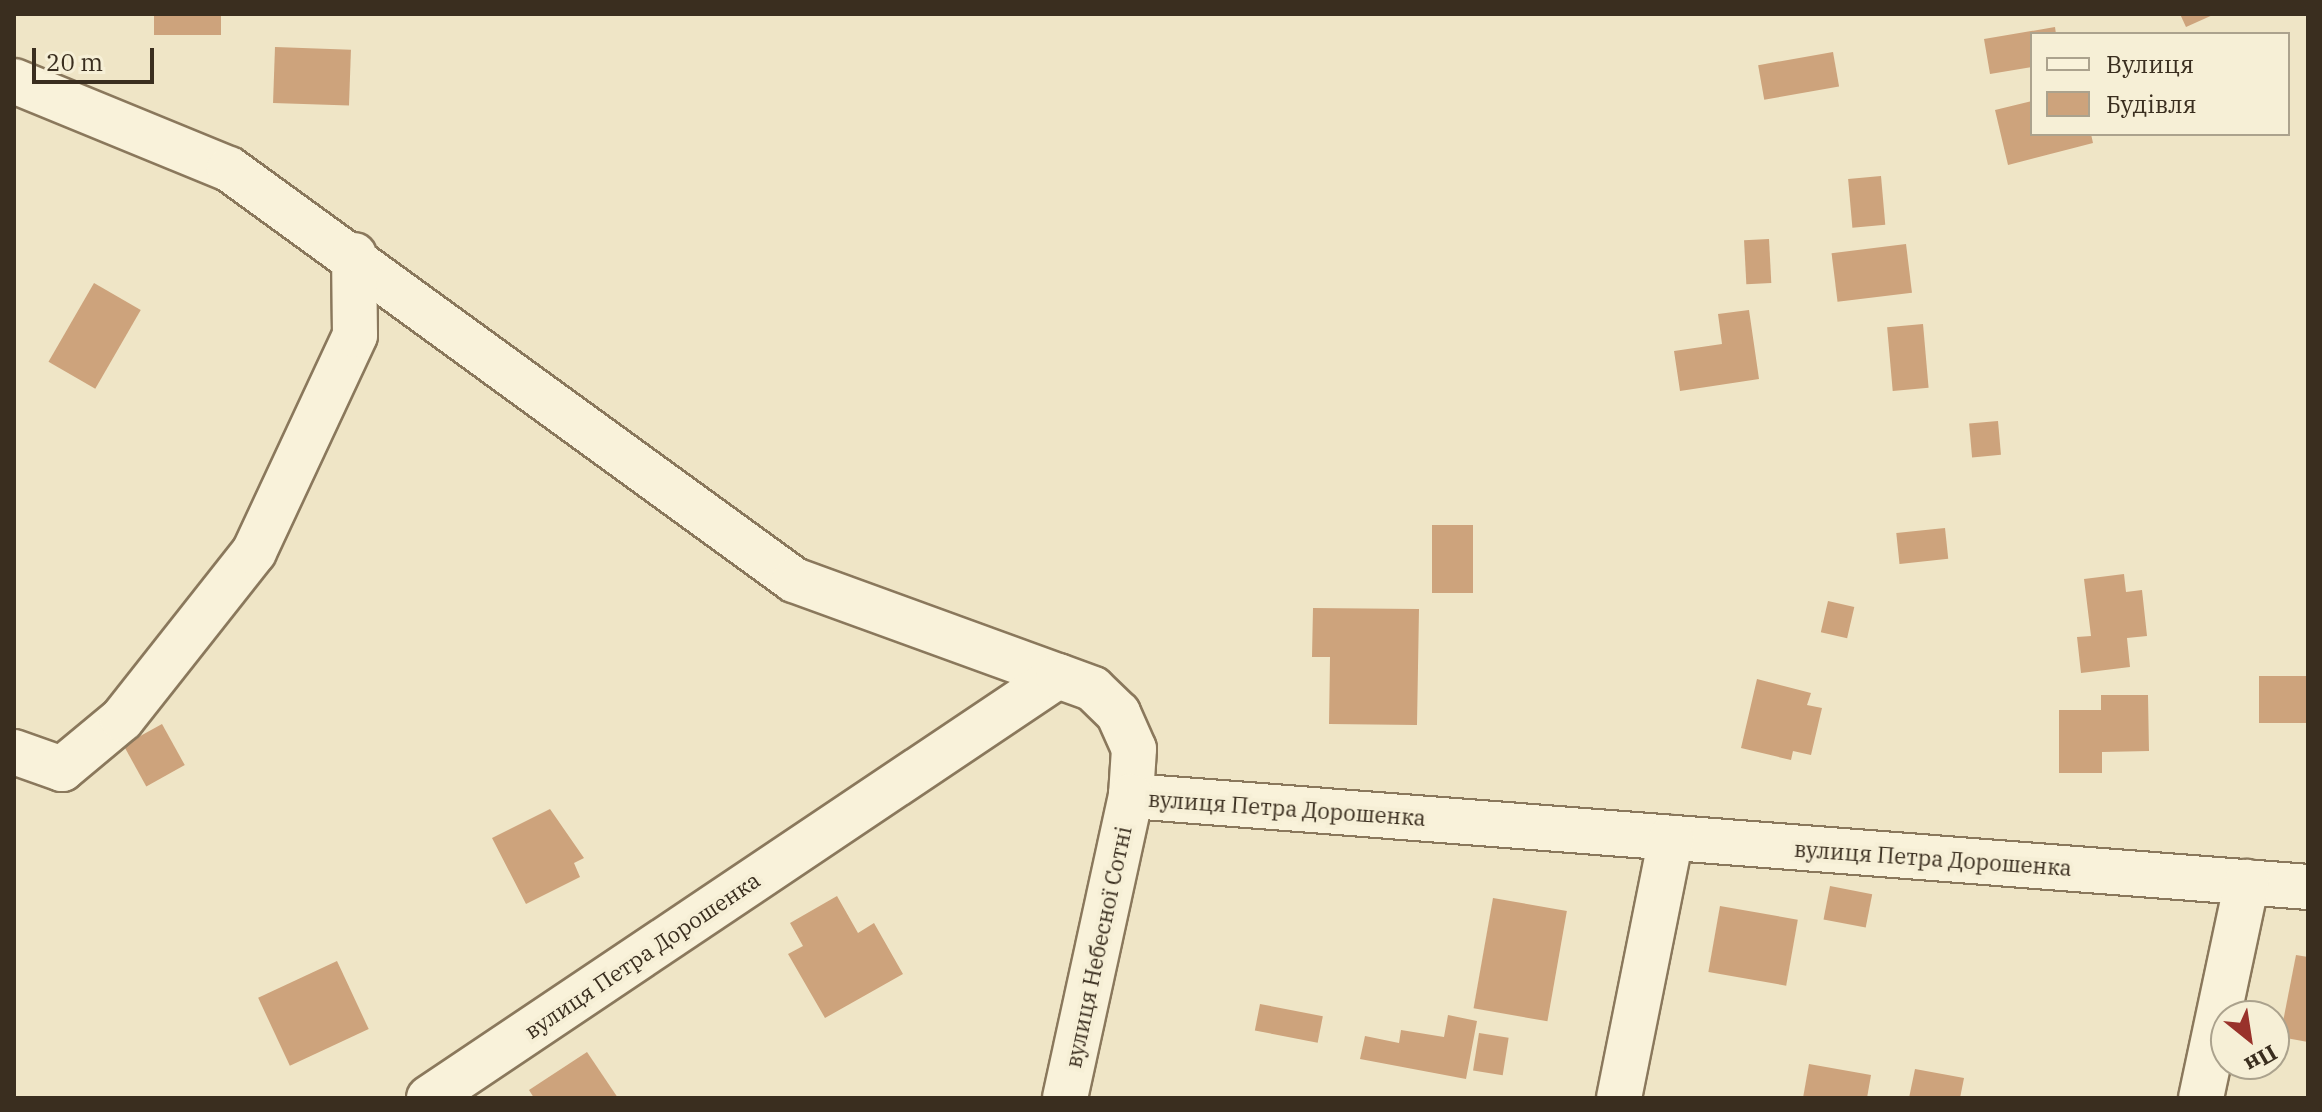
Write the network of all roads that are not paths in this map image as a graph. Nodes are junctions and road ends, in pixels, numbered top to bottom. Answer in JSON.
{"nodes":[{"id":1,"x":14,"y":81,"type":"edge"},
{"id":2,"x":354,"y":255,"type":"junction"},
{"id":3,"x":1058,"y":676,"type":"junction"},
{"id":4,"x":14,"y":752,"type":"edge"},
{"id":5,"x":1131,"y":796,"type":"junction"},
{"id":6,"x":1671,"y":838,"type":"junction"},
{"id":7,"x":2247,"y":882,"type":"junction"},
{"id":8,"x":2308,"y":887,"type":"edge"},
{"id":9,"x":429,"y":1098,"type":"edge"},
{"id":10,"x":1065,"y":1098,"type":"edge"},
{"id":11,"x":1619,"y":1098,"type":"edge"},
{"id":12,"x":2201,"y":1098,"type":"edge"}],
"edges":[{"from":1,"to":2,"type":"street"},
{"from":2,"to":3,"type":"street"},
{"from":2,"to":4,"type":"street"},
{"from":3,"to":5,"type":"street","name":"вулиця Петра Дорошенка"},
{"from":3,"to":9,"type":"street","name":"вулиця Петра Дорошенка"},
{"from":5,"to":6,"type":"street","name":"вулиця Петра Дорошенка"},
{"from":5,"to":10,"type":"street","name":"вулиця Небесної Сотні"},
{"from":6,"to":7,"type":"street","name":"вулиця Петра Дорошенка"},
{"from":6,"to":11,"type":"street"},
{"from":7,"to":8,"type":"street","name":"вулиця Петра Дорошенка"},
{"from":7,"to":12,"type":"street"}]}
